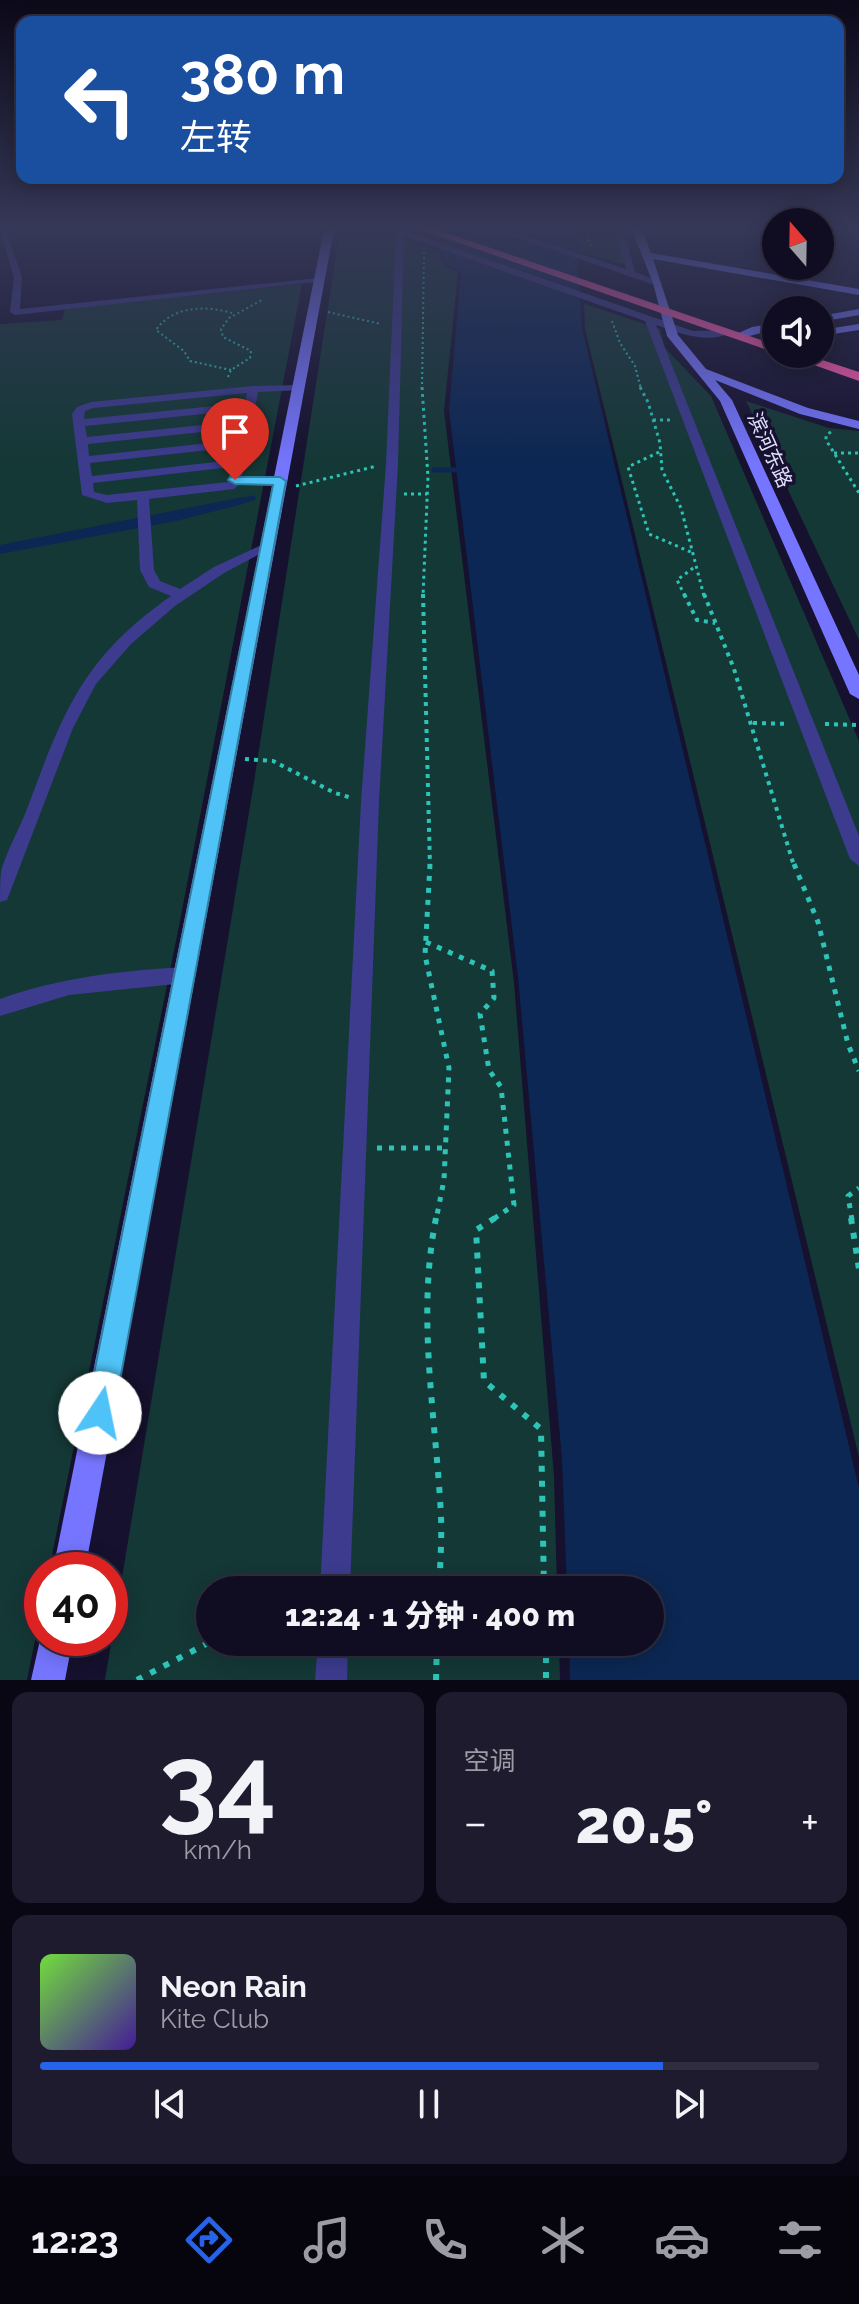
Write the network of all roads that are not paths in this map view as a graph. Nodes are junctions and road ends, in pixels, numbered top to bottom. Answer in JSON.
{"nodes":[{"id":1,"x":15,"y":308,"type":"edge"},
{"id":2,"x":50,"y":308,"type":"edge"},
{"id":3,"x":314,"y":308,"type":"edge"},
{"id":4,"x":396,"y":308,"type":"edge"},
{"id":5,"x":618,"y":308,"type":"edge"},
{"id":6,"x":641,"y":308,"type":"edge"},
{"id":7,"x":665,"y":308,"type":"edge"},
{"id":8,"x":693,"y":308,"type":"edge"},
{"id":9,"x":859,"y":312,"type":"edge"},
{"id":10,"x":834,"y":316,"type":"edge"},
{"id":11,"x":649,"y":319,"type":"junction"},
{"id":12,"x":859,"y":327,"type":"edge"},
{"id":13,"x":694,"y":328,"type":"junction"},
{"id":14,"x":762,"y":328,"type":"edge"},
{"id":15,"x":756,"y":329,"type":"junction"},
{"id":16,"x":834,"y":331,"type":"edge"},
{"id":17,"x":732,"y":334,"type":"junction"},
{"id":18,"x":762,"y":334,"type":"edge"},
{"id":19,"x":762,"y":341,"type":"edge"},
{"id":20,"x":834,"y":355,"type":"edge"},
{"id":21,"x":859,"y":363,"type":"edge"},
{"id":22,"x":832,"y":368,"type":"edge"},
{"id":23,"x":700,"y":369,"type":"junction"},
{"id":24,"x":859,"y":377,"type":"edge"},
{"id":25,"x":298,"y":388,"type":"junction"},
{"id":26,"x":253,"y":389,"type":"junction"},
{"id":27,"x":249,"y":406,"type":"junction"},
{"id":28,"x":79,"y":423,"type":"junction"},
{"id":29,"x":246,"y":424,"type":"junction"},
{"id":30,"x":859,"y":425,"type":"edge"},
{"id":31,"x":82,"y":441,"type":"junction"},
{"id":32,"x":242,"y":443,"type":"junction"},
{"id":33,"x":84,"y":460,"type":"junction"},
{"id":34,"x":238,"y":463,"type":"junction"},
{"id":35,"x":86,"y":480,"type":"junction"},
{"id":36,"x":235,"y":480,"type":"junction"},
{"id":37,"x":279,"y":486,"type":"junction"},
{"id":38,"x":143,"y":496,"type":"junction"},
{"id":39,"x":268,"y":546,"type":"junction"},
{"id":40,"x":182,"y":595,"type":"junction"},
{"id":41,"x":859,"y":694,"type":"edge"},
{"id":42,"x":859,"y":859,"type":"edge"},
{"id":43,"x":0,"y":895,"type":"edge"},
{"id":44,"x":185,"y":975,"type":"junction"},
{"id":45,"x":0,"y":1008,"type":"edge"},
{"id":46,"x":73,"y":1552,"type":"edge"},
{"id":47,"x":336,"y":1576,"type":"edge"},
{"id":48,"x":53,"y":1656,"type":"edge"},
{"id":49,"x":332,"y":1656,"type":"edge"},
{"id":50,"x":48,"y":1680,"type":"edge"},
{"id":51,"x":331,"y":1680,"type":"edge"}],
"edges":[{"from":1,"to":2,"type":"street"},
{"from":3,"to":25,"type":"street"},
{"from":4,"to":47,"type":"street"},
{"from":5,"to":11,"type":"street"},
{"from":6,"to":13,"type":"highway"},
{"from":7,"to":23,"type":"street","name":"滨河东路"},
{"from":8,"to":15,"type":"highway"},
{"from":9,"to":10,"type":"street"},
{"from":11,"to":13,"type":"street"},
{"from":11,"to":42,"type":"street"},
{"from":12,"to":16,"type":"street"},
{"from":13,"to":17,"type":"highway"},
{"from":14,"to":15,"type":"street"},
{"from":15,"to":17,"type":"street"},
{"from":15,"to":18,"type":"highway"},
{"from":17,"to":19,"type":"highway"},
{"from":20,"to":21,"type":"highway"},
{"from":22,"to":24,"type":"highway"},
{"from":23,"to":30,"type":"street"},
{"from":23,"to":41,"type":"street","name":"滨河东路"},
{"from":25,"to":26,"type":"street"},
{"from":25,"to":37,"type":"street"},
{"from":26,"to":27,"type":"street"},
{"from":26,"to":28,"type":"street"},
{"from":27,"to":28,"type":"street"},
{"from":27,"to":29,"type":"street"},
{"from":28,"to":31,"type":"street"},
{"from":29,"to":31,"type":"street"},
{"from":29,"to":32,"type":"street"},
{"from":31,"to":33,"type":"street"},
{"from":32,"to":33,"type":"street"},
{"from":32,"to":34,"type":"street"},
{"from":33,"to":35,"type":"street"},
{"from":34,"to":35,"type":"street"},
{"from":34,"to":36,"type":"street"},
{"from":35,"to":38,"type":"street"},
{"from":36,"to":37,"type":"street"},
{"from":36,"to":38,"type":"street"},
{"from":37,"to":39,"type":"street"},
{"from":38,"to":40,"type":"street"},
{"from":39,"to":40,"type":"street"},
{"from":39,"to":44,"type":"street"},
{"from":40,"to":43,"type":"street"},
{"from":44,"to":45,"type":"street"},
{"from":44,"to":46,"type":"street"},
{"from":48,"to":50,"type":"street"},
{"from":49,"to":51,"type":"street"}]}
